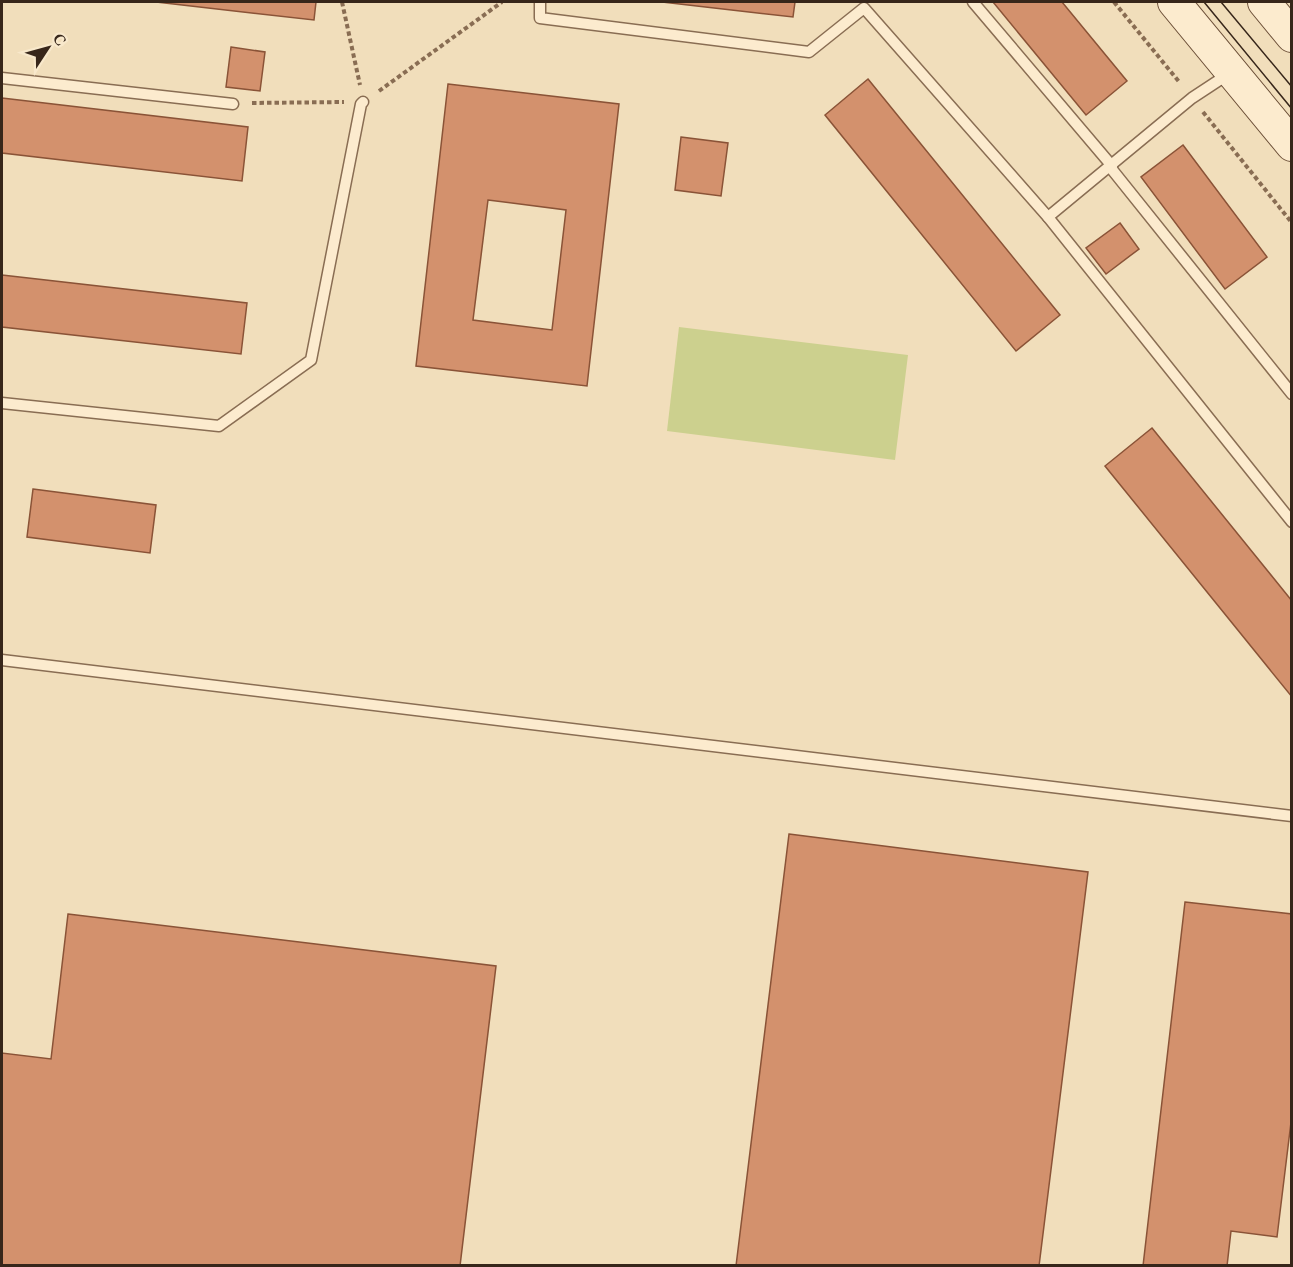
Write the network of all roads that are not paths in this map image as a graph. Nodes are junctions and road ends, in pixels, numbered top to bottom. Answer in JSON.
{"nodes":[{"id":1,"x":540,"y":2,"type":"edge"},
{"id":2,"x":973,"y":2,"type":"edge"},
{"id":3,"x":1174,"y":2,"type":"edge"},
{"id":4,"x":1264,"y":2,"type":"edge"},
{"id":5,"x":1292,"y":36,"type":"edge"},
{"id":6,"x":1233,"y":71,"type":"junction"},
{"id":7,"x":2,"y":78,"type":"edge"},
{"id":8,"x":363,"y":102,"type":"road end"},
{"id":9,"x":233,"y":104,"type":"road end"},
{"id":10,"x":1292,"y":145,"type":"edge"},
{"id":11,"x":1111,"y":166,"type":"junction"},
{"id":12,"x":1048,"y":217,"type":"junction"},
{"id":13,"x":1292,"y":394,"type":"edge"},
{"id":14,"x":2,"y":403,"type":"edge"},
{"id":15,"x":1292,"y":522,"type":"edge"},
{"id":16,"x":2,"y":660,"type":"edge"},
{"id":17,"x":1292,"y":816,"type":"edge"}],
"edges":[{"from":1,"to":12,"type":"lane"},
{"from":2,"to":11,"type":"lane"},
{"from":3,"to":6,"type":"main road"},
{"from":4,"to":5,"type":"main road"},
{"from":6,"to":10,"type":"main road"},
{"from":6,"to":11,"type":"lane"},
{"from":7,"to":9,"type":"lane"},
{"from":8,"to":14,"type":"lane"},
{"from":11,"to":12,"type":"lane"},
{"from":11,"to":13,"type":"lane"},
{"from":12,"to":15,"type":"lane"},
{"from":16,"to":17,"type":"lane"}]}
